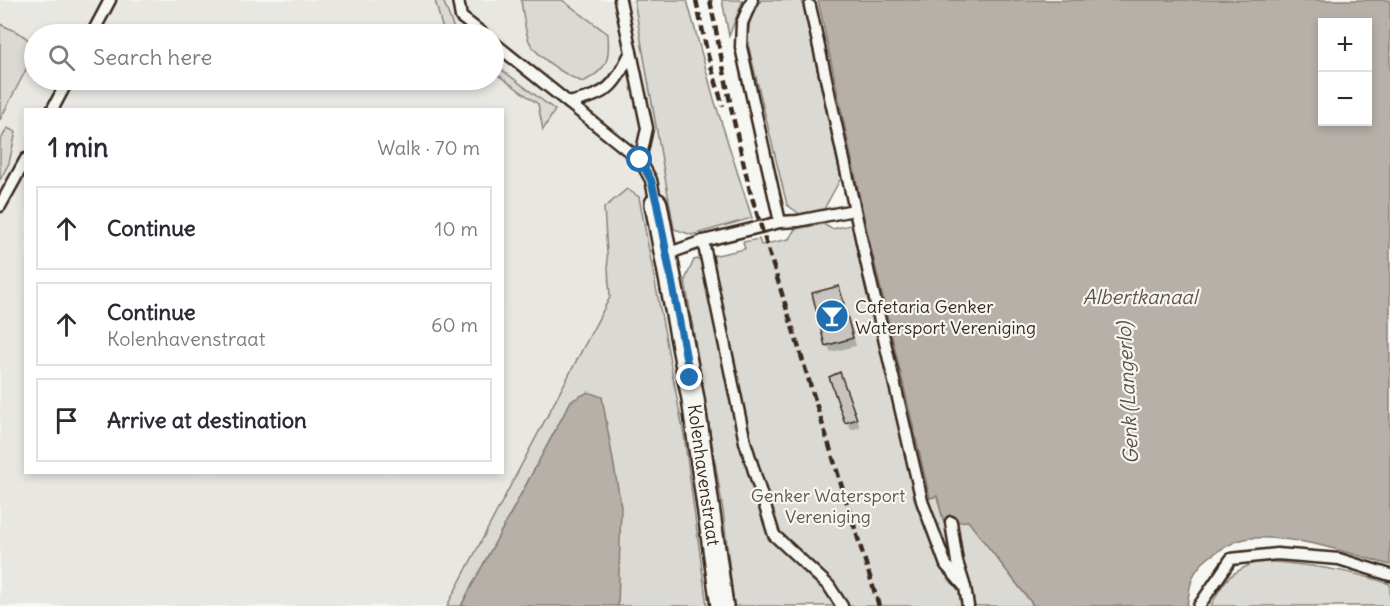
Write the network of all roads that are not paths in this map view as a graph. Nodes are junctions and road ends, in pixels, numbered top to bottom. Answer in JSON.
{"nodes":[{"id":1,"x":110,"y":0,"type":"edge"},
{"id":2,"x":458,"y":0,"type":"edge"},
{"id":3,"x":620,"y":0,"type":"edge"},
{"id":4,"x":752,"y":0,"type":"edge"},
{"id":5,"x":810,"y":6,"type":"dead end"},
{"id":6,"x":97,"y":24,"type":"edge"},
{"id":7,"x":470,"y":24,"type":"edge"},
{"id":8,"x":504,"y":51,"type":"edge"},
{"id":9,"x":631,"y":52,"type":"junction"},
{"id":10,"x":63,"y":90,"type":"edge"},
{"id":11,"x":569,"y":103,"type":"junction"},
{"id":12,"x":53,"y":108,"type":"edge"},
{"id":13,"x":640,"y":160,"type":"junction"},
{"id":14,"x":24,"y":163,"type":"edge"},
{"id":15,"x":657,"y":204,"type":"joint"},
{"id":16,"x":0,"y":206,"type":"edge"},
{"id":17,"x":854,"y":210,"type":"junction"},
{"id":18,"x":780,"y":222,"type":"junction"},
{"id":19,"x":703,"y":241,"type":"junction"},
{"id":20,"x":667,"y":254,"type":"junction"},
{"id":21,"x":951,"y":522,"type":"dead end"},
{"id":22,"x":1390,"y":574,"type":"edge"},
{"id":23,"x":965,"y":587,"type":"junction"},
{"id":24,"x":722,"y":606,"type":"edge"},
{"id":25,"x":842,"y":606,"type":"edge"},
{"id":26,"x":968,"y":606,"type":"edge"},
{"id":27,"x":1199,"y":606,"type":"edge"}],
"edges":[{"from":1,"to":6,"type":"lane"},
{"from":2,"to":7,"type":"lane"},
{"from":3,"to":9,"type":"lane"},
{"from":4,"to":18,"type":"lane"},
{"from":5,"to":17,"type":"lane"},
{"from":8,"to":11,"type":"lane"},
{"from":9,"to":11,"type":"lane"},
{"from":9,"to":13,"type":"lane"},
{"from":10,"to":12,"type":"lane"},
{"from":11,"to":13,"type":"lane"},
{"from":13,"to":15,"type":"lane"},
{"from":14,"to":16,"type":"lane"},
{"from":15,"to":20,"type":"street","name":"Kolenhavenstraat"},
{"from":17,"to":18,"type":"lane"},
{"from":17,"to":23,"type":"lane"},
{"from":18,"to":19,"type":"lane"},
{"from":19,"to":20,"type":"lane"},
{"from":19,"to":25,"type":"lane"},
{"from":20,"to":24,"type":"street","name":"Kolenhavenstraat"},
{"from":21,"to":23,"type":"lane"},
{"from":22,"to":27,"type":"lane"},
{"from":23,"to":26,"type":"lane"}]}
